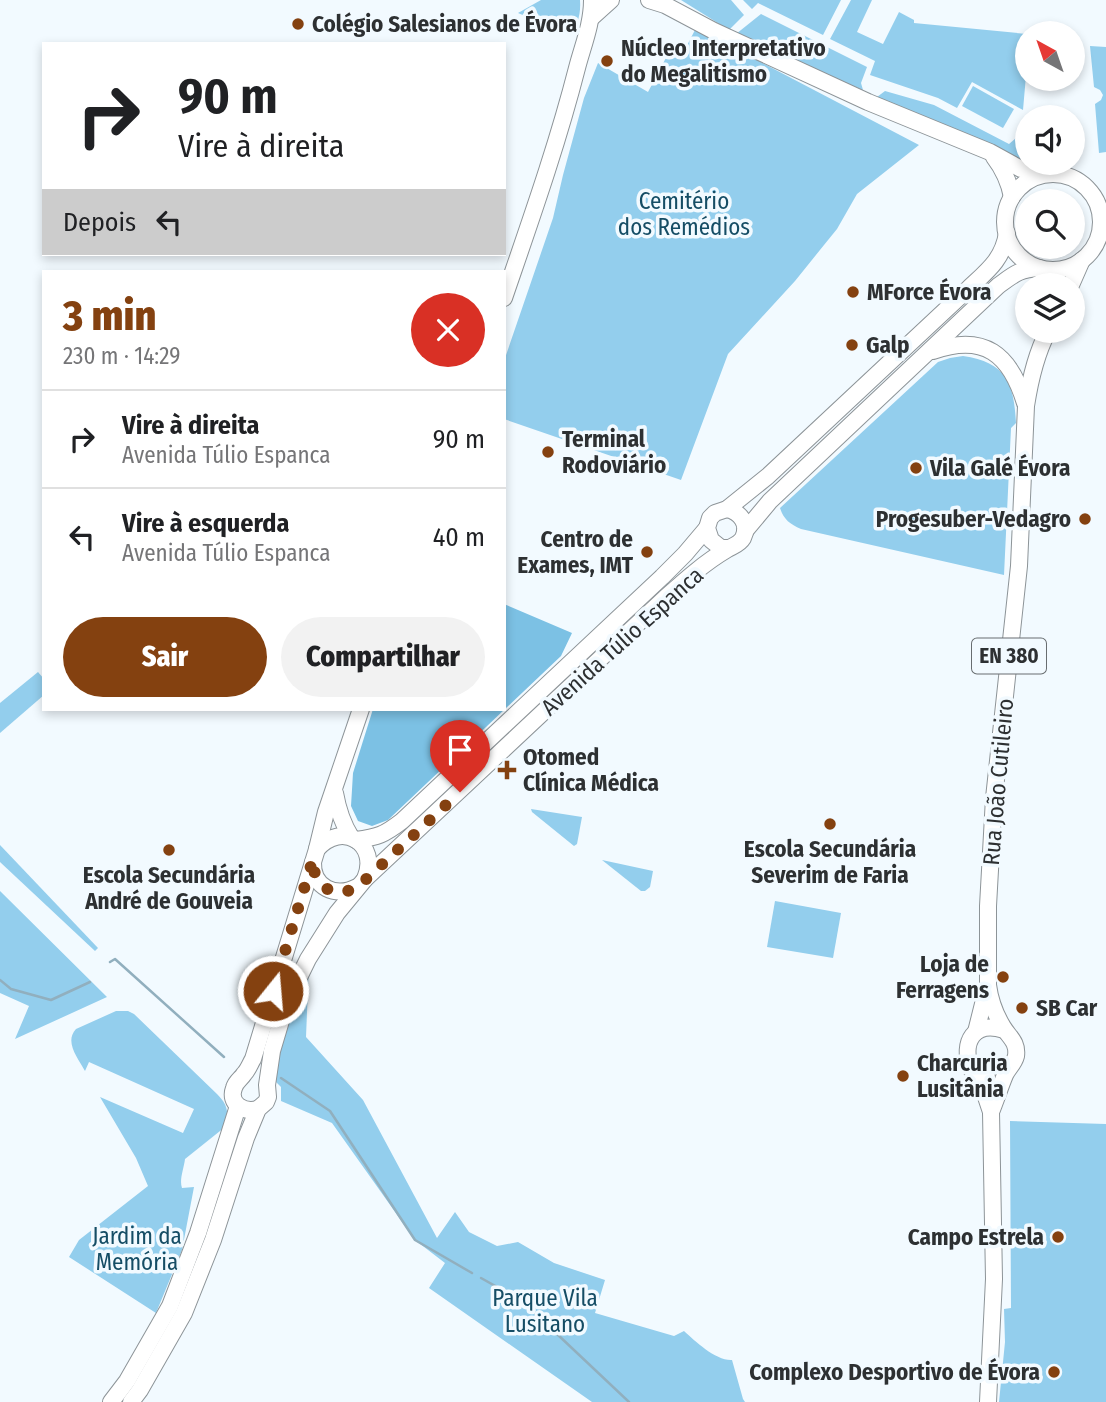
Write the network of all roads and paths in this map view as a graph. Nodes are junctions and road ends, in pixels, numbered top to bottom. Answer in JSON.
{"nodes":[{"id":1,"x":592,"y":0,"type":"edge"},
{"id":2,"x":611,"y":0,"type":"edge"},
{"id":3,"x":658,"y":2,"type":"edge"},
{"id":4,"x":591,"y":18,"type":"junction"},
{"id":5,"x":990,"y":152,"type":"junction"},
{"id":6,"x":1015,"y":166,"type":"edge"},
{"id":7,"x":1044,"y":175,"type":"edge"},
{"id":8,"x":1062,"y":175,"type":"edge"},
{"id":9,"x":1013,"y":197,"type":"junction"},
{"id":10,"x":1103,"y":216,"type":"edge"},
{"id":11,"x":1007,"y":233,"type":"junction"},
{"id":12,"x":1100,"y":245,"type":"edge"},
{"id":13,"x":1082,"y":260,"type":"junction"},
{"id":14,"x":1043,"y":269,"type":"junction"},
{"id":15,"x":1046,"y":273,"type":"edge"},
{"id":16,"x":1076,"y":273,"type":"edge"},
{"id":17,"x":506,"y":293,"type":"edge"},
{"id":18,"x":1043,"y":343,"type":"edge"},
{"id":19,"x":927,"y":353,"type":"junction"},
{"id":20,"x":1026,"y":406,"type":"junction"},
{"id":21,"x":727,"y":509,"type":"junction"},
{"id":22,"x":707,"y":528,"type":"junction"},
{"id":23,"x":745,"y":531,"type":"junction"},
{"id":24,"x":728,"y":548,"type":"junction"},
{"id":25,"x":360,"y":711,"type":"edge"},
{"id":26,"x":334,"y":791,"type":"junction"},
{"id":27,"x":354,"y":838,"type":"junction"},
{"id":28,"x":315,"y":854,"type":"junction"},
{"id":29,"x":361,"y":883,"type":"junction"},
{"id":30,"x":988,"y":985,"type":"junction"},
{"id":31,"x":1004,"y":1030,"type":"junction"},
{"id":32,"x":976,"y":1032,"type":"junction"},
{"id":33,"x":1006,"y":1072,"type":"junction"},
{"id":34,"x":978,"y":1073,"type":"junction"},
{"id":35,"x":243,"y":1077,"type":"junction"},
{"id":36,"x":267,"y":1085,"type":"junction"},
{"id":37,"x":238,"y":1106,"type":"junction"},
{"id":38,"x":258,"y":1109,"type":"junction"},
{"id":39,"x":991,"y":1112,"type":"junction"},
{"id":40,"x":111,"y":1402,"type":"edge"},
{"id":41,"x":131,"y":1402,"type":"edge"},
{"id":42,"x":988,"y":1402,"type":"edge"}],
"edges":[{"from":1,"to":4,"type":"main road"},
{"from":2,"to":4,"type":"main road"},
{"from":3,"to":5,"type":"main road"},
{"from":4,"to":17,"type":"main road"},
{"from":5,"to":6,"type":"main road"},
{"from":5,"to":9,"type":"main road"},
{"from":7,"to":9,"type":"main road"},
{"from":8,"to":10,"type":"main road"},
{"from":9,"to":11,"type":"main road"},
{"from":10,"to":12,"type":"main road"},
{"from":11,"to":14,"type":"main road"},
{"from":11,"to":21,"type":"main road","name":"Avenida Túlio Espanca"},
{"from":12,"to":13,"type":"main road"},
{"from":13,"to":14,"type":"main road"},
{"from":13,"to":16,"type":"main road"},
{"from":14,"to":15,"type":"main road"},
{"from":14,"to":19,"type":"main road","name":"Avenida Túlio Espanca"},
{"from":18,"to":20,"type":"main road","name":"Rua João Cutileiro","number":"EN 380"},
{"from":19,"to":20,"type":"main road"},
{"from":19,"to":23,"type":"main road","name":"Avenida Túlio Espanca"},
{"from":20,"to":30,"type":"main road","name":"Rua João Cutileiro","number":"EN 380"},
{"from":21,"to":22,"type":"main road","name":"Avenida Túlio Espanca"},
{"from":21,"to":23,"type":"main road"},
{"from":22,"to":24,"type":"main road","name":"Avenida Túlio Espanca"},
{"from":22,"to":27,"type":"main road","name":"Avenida Túlio Espanca"},
{"from":23,"to":24,"type":"main road","name":"Avenida Túlio Espanca"},
{"from":24,"to":29,"type":"main road","name":"Avenida Túlio Espanca"},
{"from":25,"to":26,"type":"main road"},
{"from":26,"to":27,"type":"main road"},
{"from":26,"to":28,"type":"main road"},
{"from":27,"to":28,"type":"main road","name":"Avenida Túlio Espanca"},
{"from":27,"to":29,"type":"main road"},
{"from":28,"to":29,"type":"main road"},
{"from":28,"to":35,"type":"main road"},
{"from":29,"to":36,"type":"main road","name":"Avenida Túlio Espanca"},
{"from":30,"to":31,"type":"main road","name":"Rua João Cutileiro","number":"EN 380"},
{"from":30,"to":32,"type":"main road","name":"Rua João Cutileiro","number":"EN 380"},
{"from":31,"to":32,"type":"main road"},
{"from":31,"to":33,"type":"main road","name":"Rua João Cutileiro"},
{"from":32,"to":34,"type":"main road","name":"Rua João Cutileiro"},
{"from":33,"to":34,"type":"main road"},
{"from":33,"to":39,"type":"main road","name":"Rua João Cutileiro"},
{"from":34,"to":39,"type":"main road","name":"Rua João Cutileiro"},
{"from":35,"to":36,"type":"main road"},
{"from":35,"to":37,"type":"main road"},
{"from":36,"to":38,"type":"main road","name":"Avenida Túlio Espanca"},
{"from":37,"to":38,"type":"main road"},
{"from":37,"to":40,"type":"main road"},
{"from":38,"to":41,"type":"main road","name":"Avenida Túlio Espanca"},
{"from":39,"to":42,"type":"main road","name":"Rua João Cutileiro"}]}
